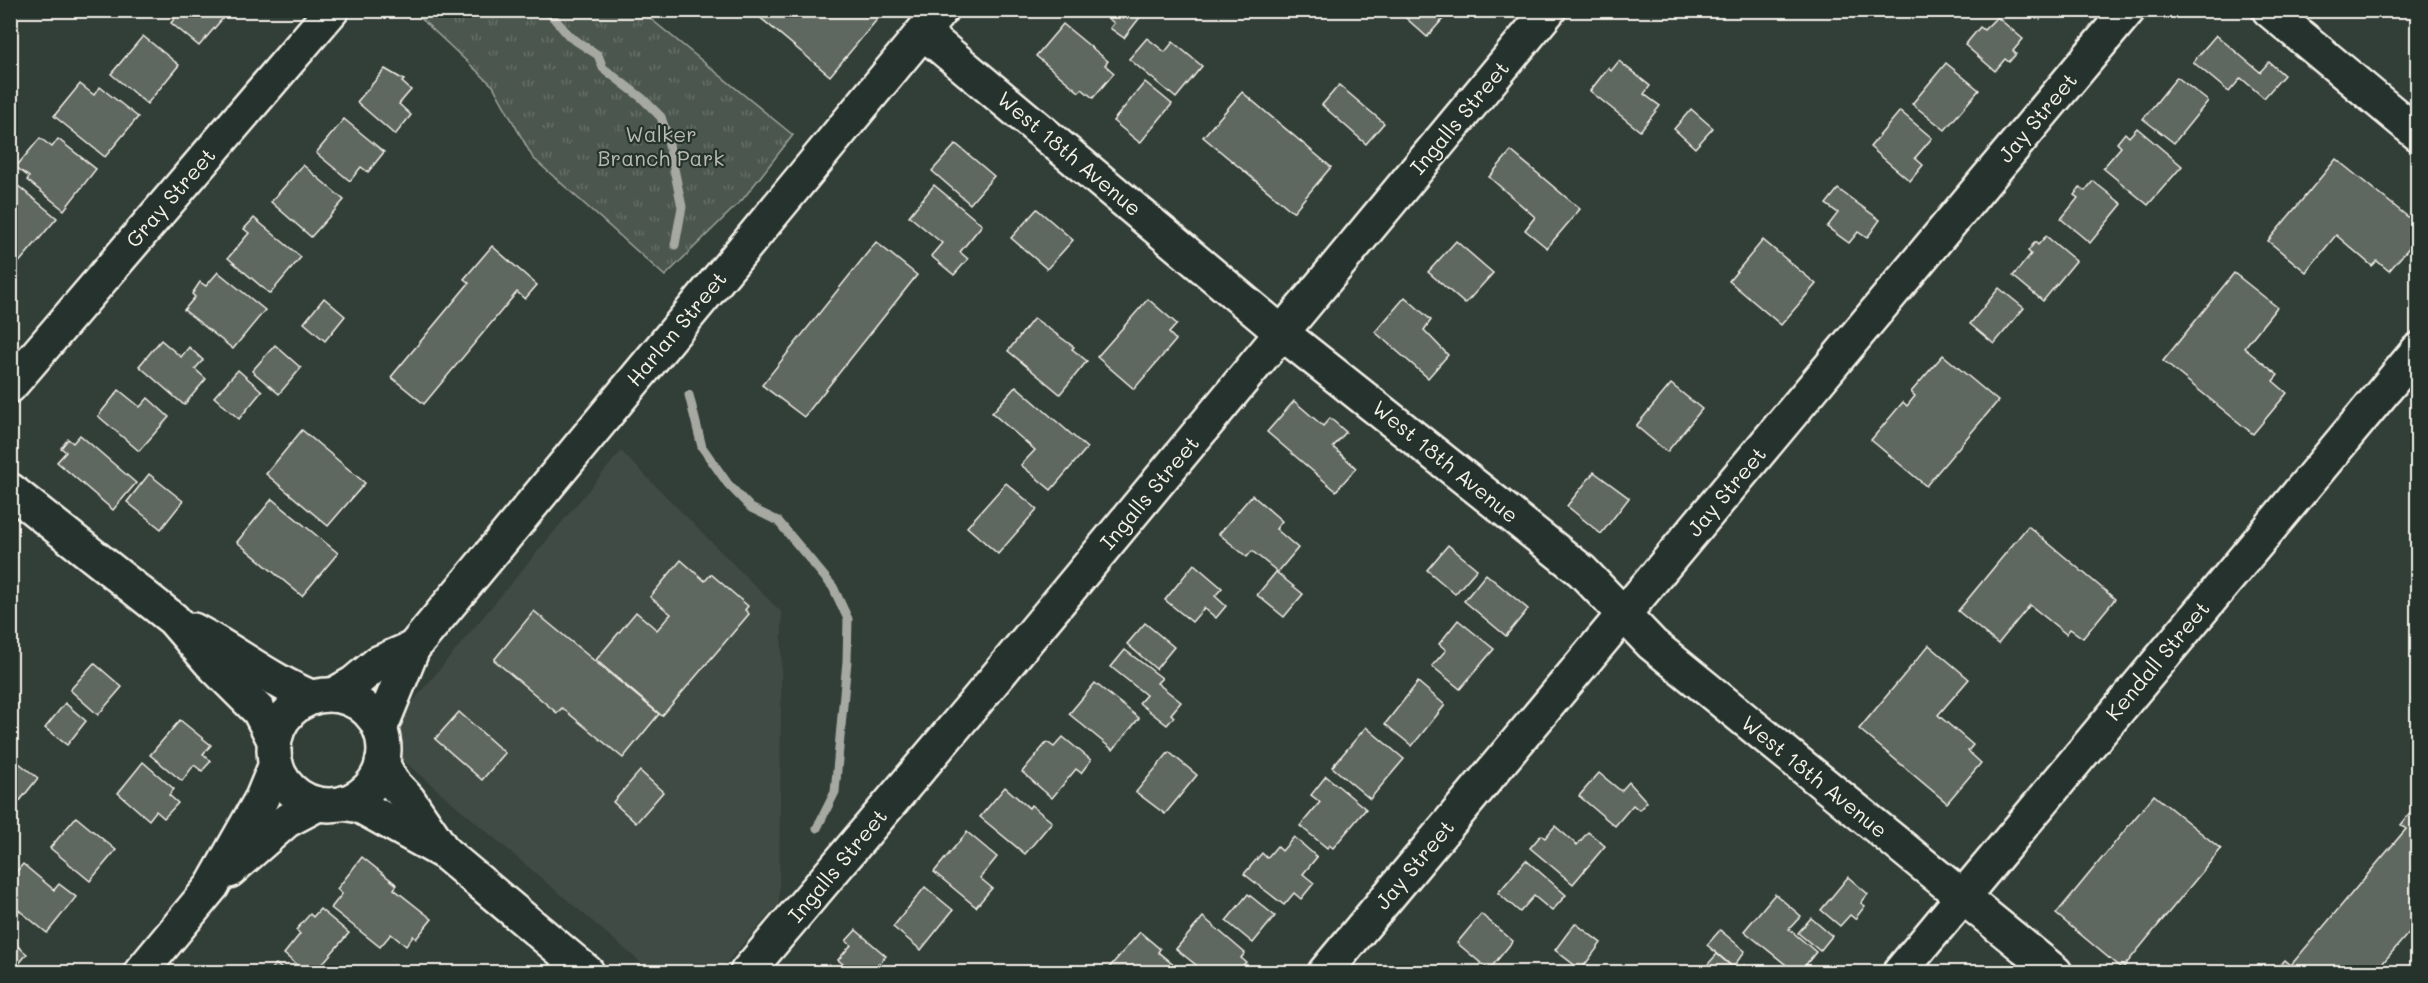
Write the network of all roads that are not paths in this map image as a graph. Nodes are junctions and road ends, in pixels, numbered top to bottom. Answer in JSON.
{"nodes":[{"id":1,"x":332,"y":10,"type":"edge"},
{"id":2,"x":1549,"y":10,"type":"edge"},
{"id":3,"x":2128,"y":10,"type":"edge"},
{"id":4,"x":2269,"y":10,"type":"edge"},
{"id":5,"x":932,"y":21,"type":"edge"},
{"id":6,"x":2418,"y":134,"type":"edge"},
{"id":7,"x":1282,"y":333,"type":"junction"},
{"id":8,"x":2418,"y":350,"type":"edge"},
{"id":9,"x":10,"y":386,"type":"edge"},
{"id":10,"x":10,"y":490,"type":"edge"},
{"id":11,"x":1625,"y":614,"type":"junction"},
{"id":12,"x":173,"y":619,"type":"junction"},
{"id":13,"x":413,"y":648,"type":"junction"},
{"id":14,"x":322,"y":696,"type":"junction"},
{"id":15,"x":380,"y":729,"type":"junction"},
{"id":16,"x":275,"y":752,"type":"junction"},
{"id":17,"x":382,"y":763,"type":"junction"},
{"id":18,"x":331,"y":803,"type":"junction"},
{"id":19,"x":445,"y":853,"type":"junction"},
{"id":20,"x":212,"y":886,"type":"junction"},
{"id":21,"x":1961,"y":898,"type":"junction"},
{"id":22,"x":141,"y":972,"type":"edge"},
{"id":23,"x":586,"y":972,"type":"edge"},
{"id":24,"x":747,"y":972,"type":"edge"},
{"id":25,"x":1325,"y":972,"type":"edge"},
{"id":26,"x":1900,"y":972,"type":"edge"},
{"id":27,"x":2055,"y":972,"type":"edge"}],
"edges":[{"from":1,"to":9,"type":"street","name":"Gray Street"},
{"from":2,"to":7,"type":"street","name":"Ingalls Street"},
{"from":3,"to":11,"type":"street","name":"Jay Street"},
{"from":4,"to":6,"type":"street"},
{"from":5,"to":7,"type":"street","name":"West 18th Avenue"},
{"from":5,"to":13,"type":"street","name":"Harlan Street"},
{"from":7,"to":11,"type":"street","name":"West 18th Avenue"},
{"from":7,"to":24,"type":"street","name":"Ingalls Street"},
{"from":8,"to":21,"type":"street","name":"Kendall Street"},
{"from":10,"to":12,"type":"street"},
{"from":11,"to":21,"type":"street","name":"West 18th Avenue"},
{"from":11,"to":25,"type":"street","name":"Jay Street"},
{"from":12,"to":14,"type":"street"},
{"from":12,"to":16,"type":"street"},
{"from":13,"to":14,"type":"street","name":"Harlan Street"},
{"from":13,"to":15,"type":"street","name":"Harlan Street"},
{"from":14,"to":15,"type":"street"},
{"from":14,"to":16,"type":"street"},
{"from":15,"to":17,"type":"street"},
{"from":16,"to":18,"type":"street"},
{"from":16,"to":20,"type":"street"},
{"from":17,"to":18,"type":"street"},
{"from":17,"to":19,"type":"street"},
{"from":18,"to":19,"type":"street"},
{"from":18,"to":20,"type":"street"},
{"from":19,"to":23,"type":"street"},
{"from":20,"to":22,"type":"street"},
{"from":21,"to":26,"type":"street","name":"Kendall Street"},
{"from":21,"to":27,"type":"street","name":"West 18th Avenue"}]}
